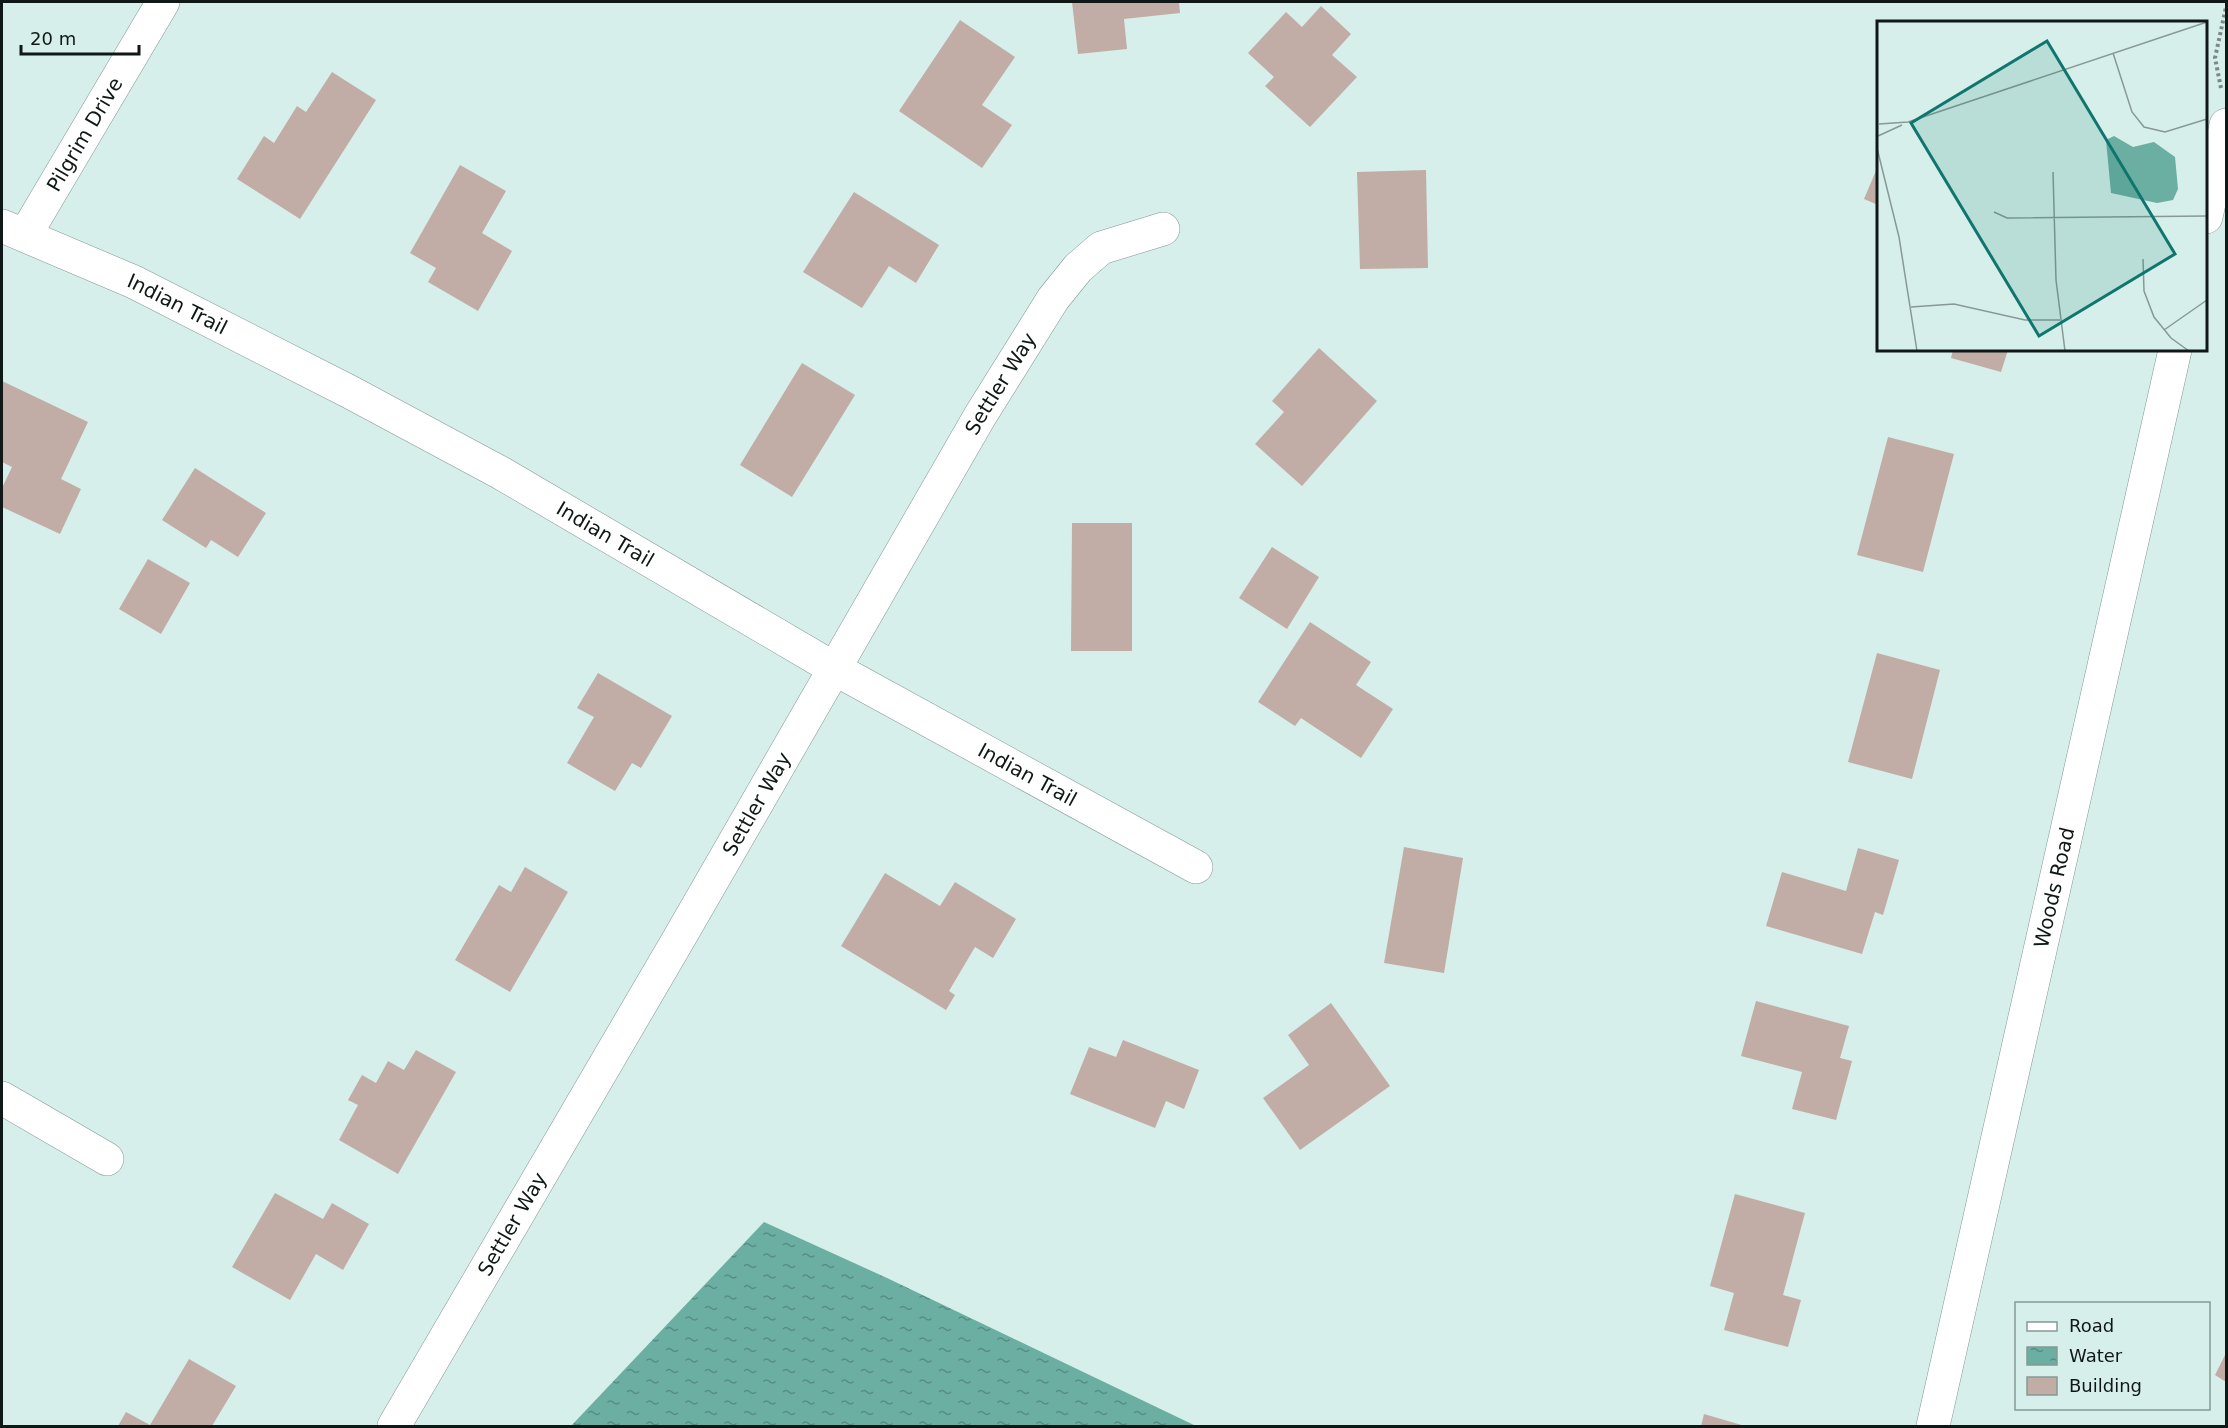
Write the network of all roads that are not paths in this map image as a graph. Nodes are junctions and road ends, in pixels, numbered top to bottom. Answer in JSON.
{"nodes":[{"id":1,"x":163,"y":2,"type":"edge"},
{"id":2,"x":2224,"y":109,"type":"edge"},
{"id":3,"x":2207,"y":206,"type":"edge"},
{"id":4,"x":1163,"y":229,"type":"dead end"},
{"id":5,"x":13,"y":230,"type":"edge"},
{"id":6,"x":2175,"y":351,"type":"edge"},
{"id":7,"x":835,"y":669,"type":"junction"},
{"id":8,"x":1196,"y":867,"type":"dead end"},
{"id":9,"x":2,"y":1098,"type":"edge"},
{"id":10,"x":107,"y":1159,"type":"dead end"},
{"id":11,"x":394,"y":1426,"type":"edge"},
{"id":12,"x":1933,"y":1426,"type":"edge"}],
"edges":[{"from":1,"to":5,"type":"street","name":"Pilgrim Drive"},
{"from":2,"to":3,"type":"street"},
{"from":4,"to":7,"type":"street","name":"Settler Way"},
{"from":5,"to":7,"type":"street","name":"Indian Trail"},
{"from":6,"to":12,"type":"street","name":"Woods Road"},
{"from":7,"to":8,"type":"street","name":"Indian Trail"},
{"from":7,"to":11,"type":"street","name":"Settler Way"},
{"from":9,"to":10,"type":"street"}]}
